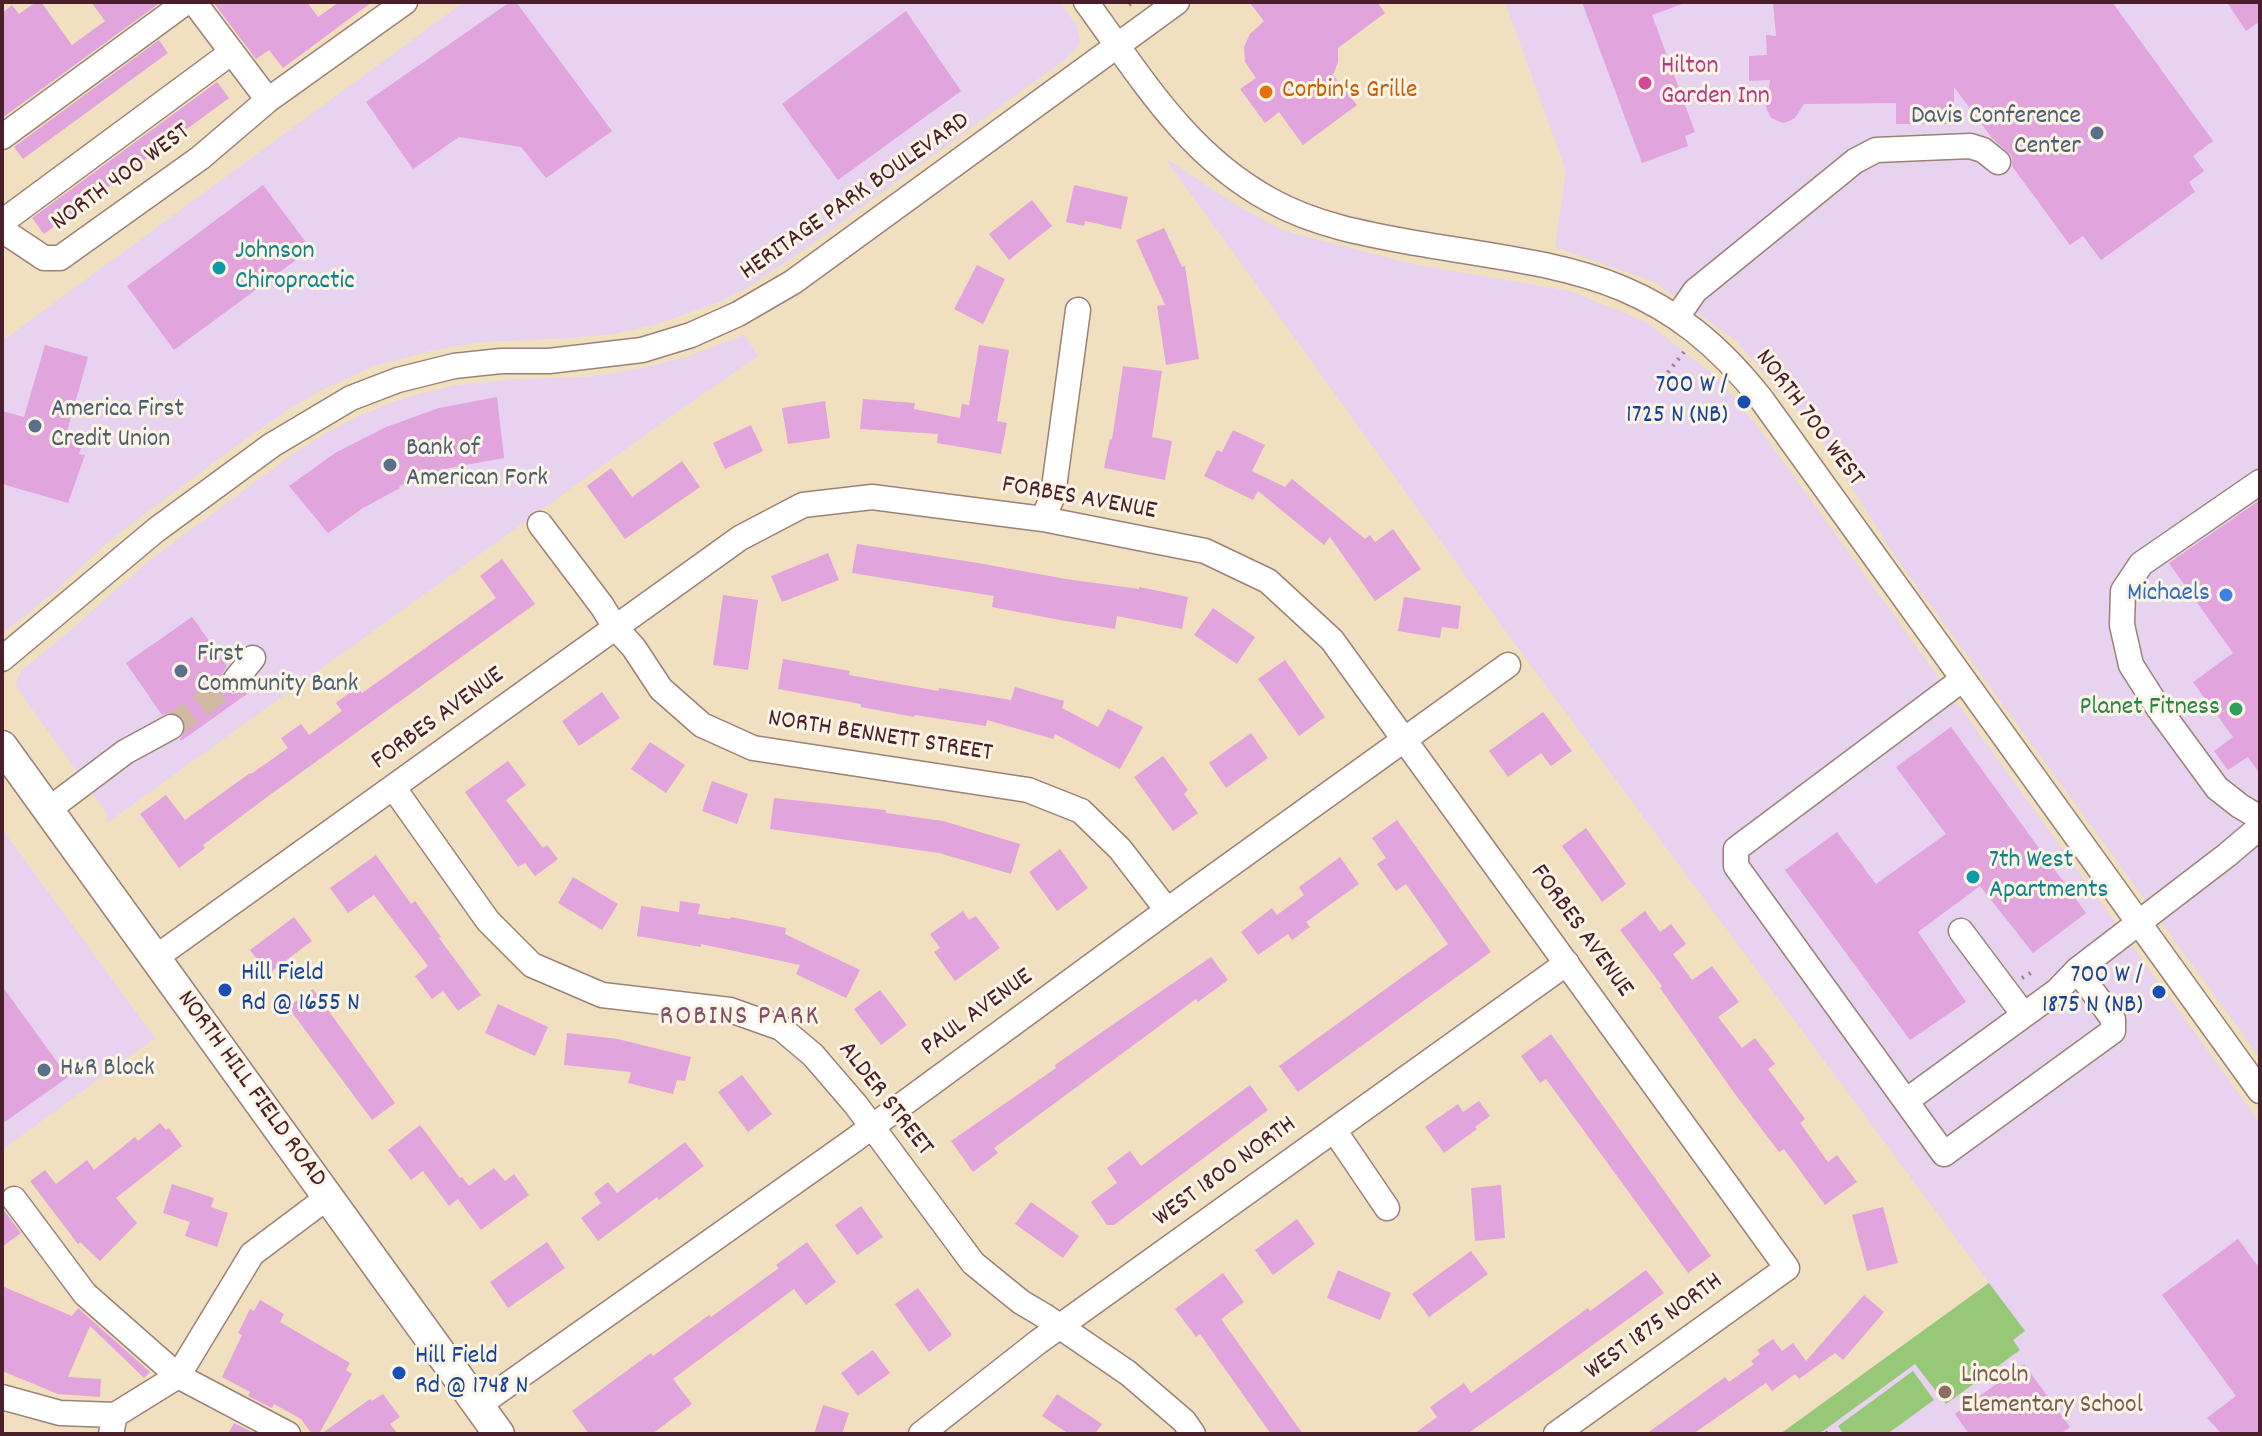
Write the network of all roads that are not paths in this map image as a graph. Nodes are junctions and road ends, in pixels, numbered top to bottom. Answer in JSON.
{"nodes":[{"id":1,"x":186,"y":2,"type":"edge"},
{"id":2,"x":194,"y":2,"type":"edge"},
{"id":3,"x":405,"y":2,"type":"edge"},
{"id":4,"x":1086,"y":2,"type":"edge"},
{"id":5,"x":1177,"y":2,"type":"edge"},
{"id":6,"x":1117,"y":45,"type":"junction"},
{"id":7,"x":232,"y":52,"type":"junction"},
{"id":8,"x":268,"y":100,"type":"junction"},
{"id":9,"x":2,"y":137,"type":"edge"},
{"id":10,"x":1998,"y":162,"type":"dead end"},
{"id":11,"x":2,"y":225,"type":"edge"},
{"id":12,"x":1078,"y":310,"type":"dead end"},
{"id":13,"x":1677,"y":317,"type":"junction"},
{"id":14,"x":2260,"y":482,"type":"edge"},
{"id":15,"x":1043,"y":519,"type":"junction"},
{"id":16,"x":540,"y":524,"type":"dead end"},
{"id":17,"x":615,"y":627,"type":"junction"},
{"id":18,"x":253,"y":658,"type":"dead end"},
{"id":19,"x":2,"y":659,"type":"edge"},
{"id":20,"x":1508,"y":665,"type":"dead end"},
{"id":21,"x":236,"y":679,"type":"tunnel mouth"},
{"id":22,"x":1963,"y":679,"type":"junction"},
{"id":23,"x":171,"y":727,"type":"tunnel mouth"},
{"id":24,"x":1404,"y":740,"type":"junction"},
{"id":25,"x":2,"y":746,"type":"edge"},
{"id":26,"x":393,"y":787,"type":"junction"},
{"id":27,"x":48,"y":810,"type":"junction"},
{"id":28,"x":2260,"y":818,"type":"edge"},
{"id":29,"x":2260,"y":827,"type":"edge"},
{"id":30,"x":1167,"y":910,"type":"junction"},
{"id":31,"x":2138,"y":922,"type":"junction"},
{"id":32,"x":1961,"y":931,"type":"dead end"},
{"id":33,"x":155,"y":958,"type":"junction"},
{"id":34,"x":1567,"y":963,"type":"junction"},
{"id":35,"x":2077,"y":970,"type":"junction"},
{"id":36,"x":2024,"y":1015,"type":"junction"},
{"id":37,"x":2260,"y":1091,"type":"edge"},
{"id":38,"x":1906,"y":1101,"type":"junction"},
{"id":39,"x":872,"y":1127,"type":"junction"},
{"id":40,"x":1334,"y":1130,"type":"junction"},
{"id":41,"x":328,"y":1197,"type":"junction"},
{"id":42,"x":14,"y":1199,"type":"dead end"},
{"id":43,"x":1387,"y":1208,"type":"dead end"},
{"id":44,"x":1787,"y":1268,"type":"joint"},
{"id":45,"x":1060,"y":1327,"type":"junction"},
{"id":46,"x":178,"y":1376,"type":"junction"},
{"id":47,"x":2,"y":1397,"type":"edge"},
{"id":48,"x":479,"y":1405,"type":"junction"},
{"id":49,"x":113,"y":1425,"type":"edge"},
{"id":50,"x":288,"y":1434,"type":"edge"},
{"id":51,"x":499,"y":1434,"type":"edge"},
{"id":52,"x":921,"y":1434,"type":"edge"},
{"id":53,"x":1193,"y":1434,"type":"edge"},
{"id":54,"x":1556,"y":1434,"type":"edge"}],
"edges":[{"from":1,"to":9,"type":"street"},
{"from":2,"to":7,"type":"street"},
{"from":3,"to":8,"type":"street","name":"NORTH 400 WEST"},
{"from":4,"to":6,"type":"street","name":"NORTH 700 WEST"},
{"from":5,"to":6,"type":"street","name":"HERITAGE PARK BOULEVARD"},
{"from":6,"to":13,"type":"street","name":"NORTH 700 WEST"},
{"from":6,"to":19,"type":"street","name":"HERITAGE PARK BOULEVARD"},
{"from":7,"to":8,"type":"street"},
{"from":7,"to":11,"type":"street"},
{"from":8,"to":11,"type":"street","name":"NORTH 400 WEST"},
{"from":10,"to":13,"type":"street"},
{"from":12,"to":15,"type":"street"},
{"from":13,"to":22,"type":"street","name":"NORTH 700 WEST"},
{"from":14,"to":28,"type":"street"},
{"from":15,"to":17,"type":"street","name":"FORBES AVENUE"},
{"from":15,"to":24,"type":"street","name":"FORBES AVENUE"},
{"from":16,"to":17,"type":"street","name":"NORTH BENNETT STREET"},
{"from":17,"to":26,"type":"street","name":"FORBES AVENUE"},
{"from":17,"to":30,"type":"street","name":"NORTH BENNETT STREET"},
{"from":18,"to":21,"type":"street"},
{"from":20,"to":24,"type":"street","name":"PAUL AVENUE"},
{"from":22,"to":31,"type":"street","name":"NORTH 700 WEST"},
{"from":22,"to":38,"type":"street"},
{"from":23,"to":27,"type":"street"},
{"from":24,"to":30,"type":"street","name":"PAUL AVENUE"},
{"from":24,"to":34,"type":"street","name":"FORBES AVENUE"},
{"from":25,"to":27,"type":"main road","name":"NORTH HILL FIELD ROAD"},
{"from":26,"to":33,"type":"street","name":"FORBES AVENUE"},
{"from":26,"to":39,"type":"street","name":"ALDER STREET"},
{"from":27,"to":33,"type":"main road","name":"NORTH HILL FIELD ROAD"},
{"from":29,"to":31,"type":"street"},
{"from":30,"to":39,"type":"street","name":"PAUL AVENUE"},
{"from":31,"to":35,"type":"street"},
{"from":31,"to":37,"type":"street","name":"NORTH 700 WEST"},
{"from":32,"to":36,"type":"street"},
{"from":33,"to":41,"type":"main road","name":"NORTH HILL FIELD ROAD"},
{"from":34,"to":40,"type":"street","name":"WEST 1800 NORTH"},
{"from":34,"to":44,"type":"street","name":"FORBES AVENUE"},
{"from":35,"to":36,"type":"street"},
{"from":35,"to":38,"type":"street"},
{"from":36,"to":38,"type":"street"},
{"from":39,"to":45,"type":"street","name":"ALDER STREET"},
{"from":39,"to":48,"type":"street","name":"PAUL AVENUE"},
{"from":40,"to":43,"type":"street"},
{"from":40,"to":45,"type":"street","name":"WEST 1800 NORTH"},
{"from":41,"to":46,"type":"street"},
{"from":41,"to":48,"type":"main road","name":"NORTH HILL FIELD ROAD"},
{"from":42,"to":46,"type":"street"},
{"from":44,"to":54,"type":"street","name":"WEST 1875 NORTH"},
{"from":45,"to":52,"type":"street","name":"WEST 1800 NORTH"},
{"from":45,"to":53,"type":"street","name":"ALDER STREET"},
{"from":46,"to":49,"type":"street"},
{"from":46,"to":50,"type":"street"},
{"from":47,"to":49,"type":"street"},
{"from":48,"to":51,"type":"main road","name":"NORTH HILL FIELD ROAD"}]}
